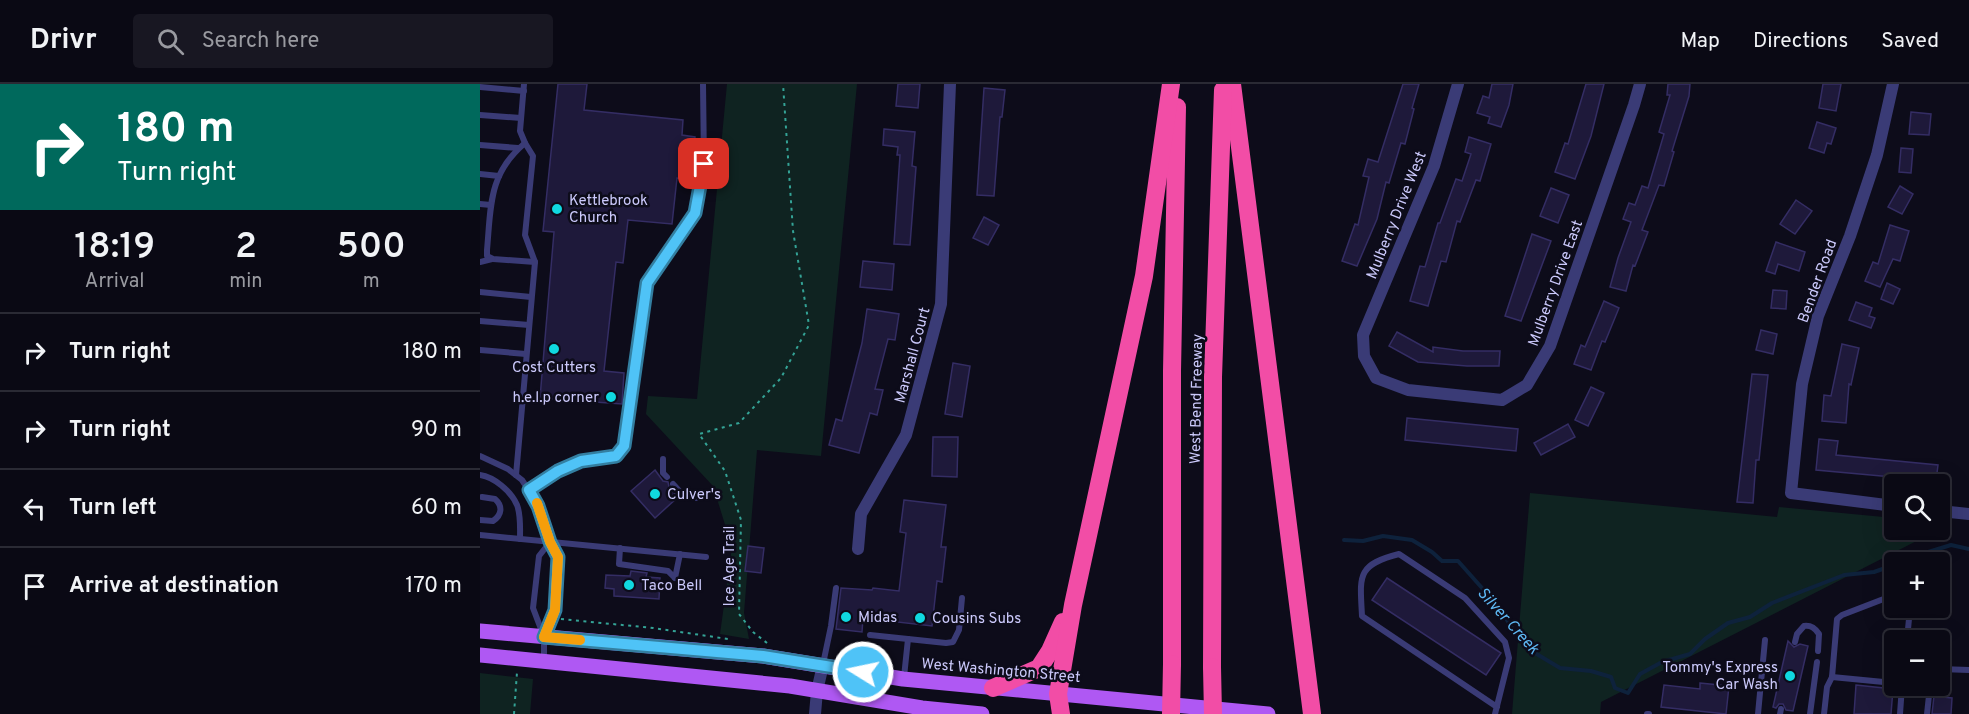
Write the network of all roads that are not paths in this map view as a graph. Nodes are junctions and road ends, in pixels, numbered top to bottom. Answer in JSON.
{"nodes":[{"id":1,"x":703,"y":84,"type":"edge"},
{"id":2,"x":950,"y":84,"type":"edge"},
{"id":3,"x":1171,"y":84,"type":"edge"},
{"id":4,"x":1178,"y":84,"type":"edge"},
{"id":5,"x":1224,"y":84,"type":"edge"},
{"id":6,"x":1232,"y":84,"type":"edge"},
{"id":7,"x":1458,"y":84,"type":"edge"},
{"id":8,"x":1640,"y":84,"type":"edge"},
{"id":9,"x":1893,"y":84,"type":"edge"},
{"id":10,"x":480,"y":87,"type":"edge"},
{"id":11,"x":524,"y":87,"type":"edge"},
{"id":12,"x":480,"y":115,"type":"edge"},
{"id":13,"x":521,"y":118,"type":"junction"},
{"id":14,"x":525,"y":143,"type":"junction"},
{"id":15,"x":480,"y":145,"type":"edge"},
{"id":16,"x":519,"y":148,"type":"junction"},
{"id":17,"x":480,"y":174,"type":"edge"},
{"id":18,"x":499,"y":176,"type":"junction"},
{"id":19,"x":480,"y":204,"type":"edge"},
{"id":20,"x":491,"y":205,"type":"junction"},
{"id":21,"x":480,"y":232,"type":"edge"},
{"id":22,"x":488,"y":233,"type":"junction"},
{"id":23,"x":493,"y":259,"type":"junction"},
{"id":24,"x":480,"y":262,"type":"edge"},
{"id":25,"x":535,"y":262,"type":"junction"},
{"id":26,"x":480,"y":292,"type":"edge"},
{"id":27,"x":531,"y":297,"type":"junction"},
{"id":28,"x":480,"y":321,"type":"edge"},
{"id":29,"x":529,"y":325,"type":"junction"},
{"id":30,"x":480,"y":350,"type":"edge"},
{"id":31,"x":526,"y":354,"type":"junction"},
{"id":32,"x":1364,"y":356,"type":"joint"},
{"id":33,"x":480,"y":456,"type":"edge"},
{"id":34,"x":663,"y":459,"type":"dead end"},
{"id":35,"x":516,"y":475,"type":"junction"},
{"id":36,"x":480,"y":476,"type":"edge"},
{"id":37,"x":667,"y":477,"type":"dead end"},
{"id":38,"x":673,"y":484,"type":"dead end"},
{"id":39,"x":529,"y":490,"type":"junction"},
{"id":40,"x":482,"y":497,"type":"dead end"},
{"id":41,"x":696,"y":498,"type":"dead end"},
{"id":42,"x":1884,"y":505,"type":"edge"},
{"id":43,"x":1950,"y":512,"type":"edge"},
{"id":44,"x":1969,"y":514,"type":"edge"},
{"id":45,"x":480,"y":520,"type":"edge"},
{"id":46,"x":480,"y":535,"type":"edge"},
{"id":47,"x":520,"y":539,"type":"junction"},
{"id":48,"x":550,"y":542,"type":"junction"},
{"id":49,"x":620,"y":548,"type":"junction"},
{"id":50,"x":858,"y":549,"type":"dead end"},
{"id":51,"x":680,"y":554,"type":"junction"},
{"id":52,"x":706,"y":557,"type":"dead end"},
{"id":53,"x":836,"y":588,"type":"dead end"},
{"id":54,"x":962,"y":598,"type":"dead end"},
{"id":55,"x":1884,"y":599,"type":"edge"},
{"id":56,"x":1073,"y":605,"type":"junction"},
{"id":57,"x":480,"y":631,"type":"edge"},
{"id":58,"x":870,"y":635,"type":"dead end"},
{"id":59,"x":544,"y":637,"type":"junction"},
{"id":60,"x":908,"y":639,"type":"junction"},
{"id":61,"x":1766,"y":640,"type":"dead end"},
{"id":62,"x":1795,"y":642,"type":"dead end"},
{"id":63,"x":1818,"y":651,"type":"dead end"},
{"id":64,"x":480,"y":655,"type":"edge"},
{"id":65,"x":544,"y":662,"type":"junction"},
{"id":66,"x":1817,"y":662,"type":"dead end"},
{"id":67,"x":823,"y":665,"type":"junction"},
{"id":68,"x":1950,"y":669,"type":"edge"},
{"id":69,"x":1969,"y":670,"type":"edge"},
{"id":70,"x":1832,"y":677,"type":"junction"},
{"id":71,"x":903,"y":679,"type":"junction"},
{"id":72,"x":1884,"y":682,"type":"edge"},
{"id":73,"x":993,"y":688,"type":"junction"},
{"id":74,"x":817,"y":691,"type":"junction"},
{"id":75,"x":1058,"y":694,"type":"junction"},
{"id":76,"x":1901,"y":696,"type":"edge"},
{"id":77,"x":1929,"y":696,"type":"edge"},
{"id":78,"x":920,"y":711,"type":"edge"},
{"id":79,"x":1496,"y":711,"type":"edge"},
{"id":80,"x":815,"y":714,"type":"edge"},
{"id":81,"x":982,"y":714,"type":"edge"},
{"id":82,"x":1061,"y":714,"type":"edge"},
{"id":83,"x":1171,"y":714,"type":"edge"},
{"id":84,"x":1213,"y":714,"type":"edge"},
{"id":85,"x":1268,"y":714,"type":"edge"},
{"id":86,"x":1312,"y":714,"type":"edge"},
{"id":87,"x":1758,"y":714,"type":"edge"},
{"id":88,"x":1809,"y":714,"type":"edge"},
{"id":89,"x":1824,"y":714,"type":"edge"},
{"id":90,"x":1900,"y":714,"type":"edge"},
{"id":91,"x":1927,"y":714,"type":"edge"}],
"edges":[{"from":1,"to":39,"type":"lane"},
{"from":2,"to":50,"type":"street","name":"Marshall Court"},
{"from":3,"to":56,"type":"highway"},
{"from":4,"to":83,"type":"highway","name":"West Bend Freeway","bridge":true},
{"from":5,"to":84,"type":"highway","name":"West Bend Freeway","bridge":true},
{"from":6,"to":86,"type":"highway"},
{"from":7,"to":32,"type":"street","name":"Mulberry Drive West"},
{"from":8,"to":32,"type":"street","name":"Mulberry Drive East"},
{"from":9,"to":42,"type":"street","name":"Bender Road"},
{"from":10,"to":11,"type":"lane"},
{"from":11,"to":13,"type":"lane"},
{"from":12,"to":13,"type":"lane"},
{"from":13,"to":14,"type":"lane"},
{"from":14,"to":16,"type":"lane"},
{"from":14,"to":25,"type":"lane"},
{"from":15,"to":16,"type":"lane"},
{"from":16,"to":18,"type":"lane"},
{"from":17,"to":18,"type":"lane"},
{"from":18,"to":20,"type":"lane"},
{"from":19,"to":20,"type":"lane"},
{"from":20,"to":22,"type":"lane"},
{"from":21,"to":22,"type":"lane"},
{"from":22,"to":23,"type":"lane"},
{"from":23,"to":24,"type":"lane"},
{"from":23,"to":25,"type":"lane"},
{"from":25,"to":27,"type":"lane"},
{"from":26,"to":27,"type":"lane"},
{"from":27,"to":29,"type":"lane"},
{"from":28,"to":29,"type":"lane"},
{"from":29,"to":31,"type":"lane"},
{"from":30,"to":31,"type":"lane"},
{"from":31,"to":35,"type":"lane"},
{"from":33,"to":35,"type":"lane"},
{"from":34,"to":37,"type":"lane"},
{"from":35,"to":39,"type":"lane"},
{"from":36,"to":47,"type":"lane"},
{"from":38,"to":41,"type":"lane"},
{"from":39,"to":48,"type":"lane"},
{"from":40,"to":45,"type":"lane"},
{"from":43,"to":44,"type":"street"},
{"from":46,"to":47,"type":"lane"},
{"from":47,"to":48,"type":"lane"},
{"from":48,"to":49,"type":"lane"},
{"from":48,"to":59,"type":"lane"},
{"from":48,"to":59,"type":"lane"},
{"from":49,"to":51,"type":"lane"},
{"from":49,"to":51,"type":"lane"},
{"from":51,"to":52,"type":"lane"},
{"from":53,"to":67,"type":"lane"},
{"from":54,"to":60,"type":"lane"},
{"from":55,"to":70,"type":"lane"},
{"from":56,"to":73,"type":"highway"},
{"from":56,"to":75,"type":"highway"},
{"from":57,"to":59,"type":"main road","name":"West Washington Street"},
{"from":58,"to":60,"type":"lane"},
{"from":59,"to":65,"type":"lane"},
{"from":59,"to":67,"type":"main road","name":"West Washington Street"},
{"from":60,"to":71,"type":"lane"},
{"from":61,"to":87,"type":"lane"},
{"from":62,"to":63,"type":"lane"},
{"from":64,"to":65,"type":"main road"},
{"from":65,"to":74,"type":"main road"},
{"from":66,"to":88,"type":"lane"},
{"from":67,"to":71,"type":"main road","name":"West Washington Street"},
{"from":67,"to":74,"type":"street"},
{"from":68,"to":69,"type":"lane"},
{"from":70,"to":72,"type":"lane"},
{"from":70,"to":89,"type":"lane"},
{"from":71,"to":73,"type":"main road","name":"West Washington Street"},
{"from":73,"to":75,"type":"main road","name":"West Washington Street"},
{"from":74,"to":78,"type":"main road"},
{"from":74,"to":80,"type":"street"},
{"from":75,"to":82,"type":"highway"},
{"from":75,"to":85,"type":"main road","name":"West Washington Street"},
{"from":76,"to":90,"type":"lane"},
{"from":77,"to":91,"type":"lane"},
{"from":78,"to":81,"type":"main road"},
{"from":79,"to":79,"type":"lane"}]}
